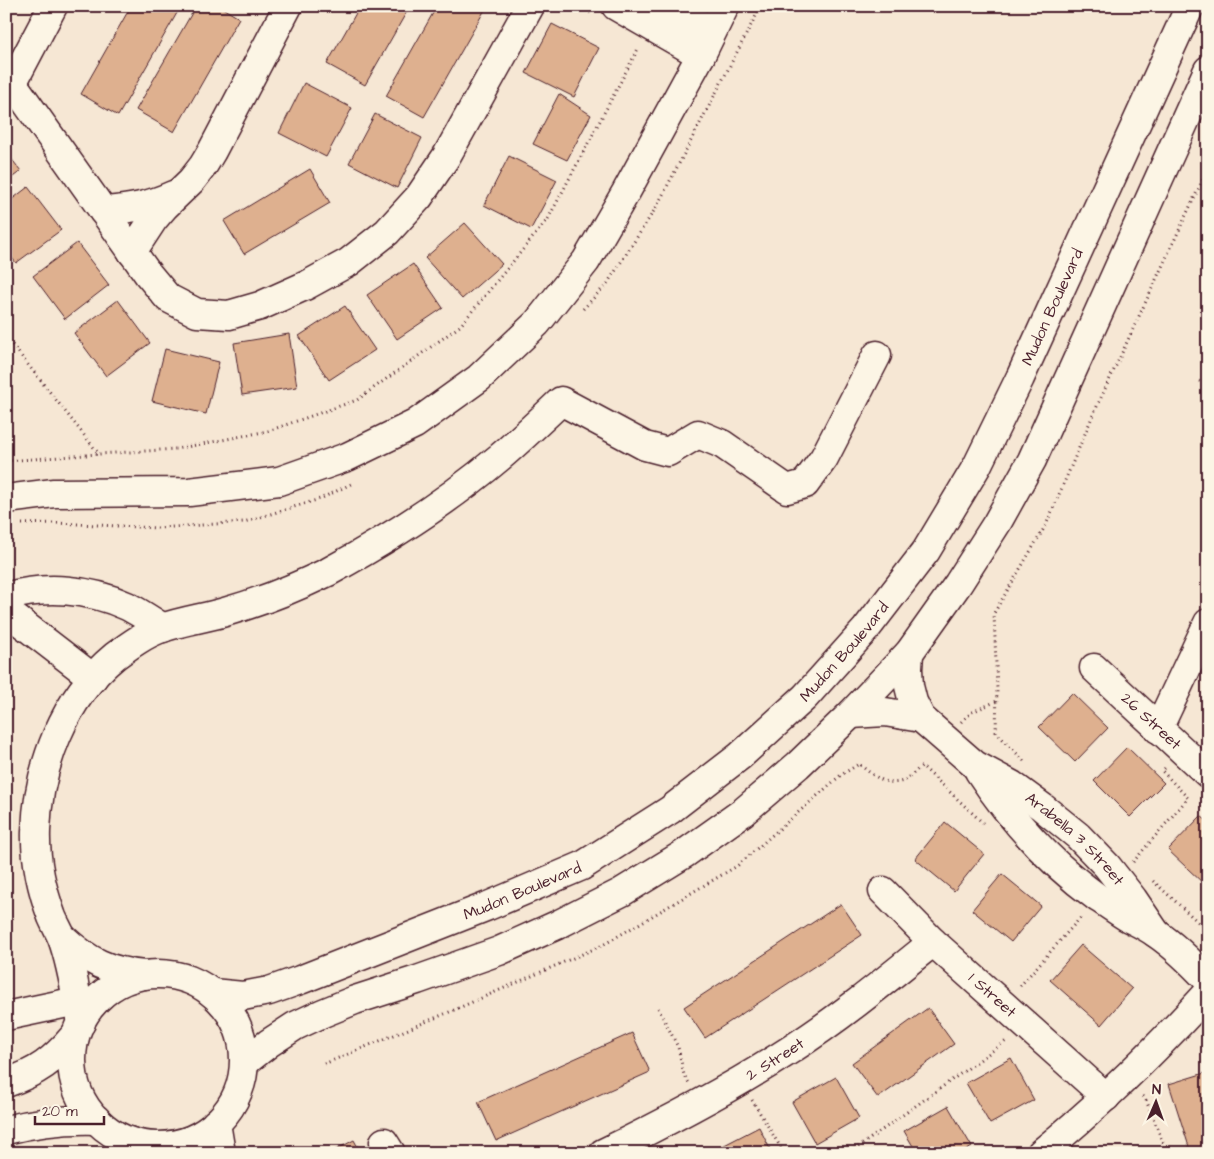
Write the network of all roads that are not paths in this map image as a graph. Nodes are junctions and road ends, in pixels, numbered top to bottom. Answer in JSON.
{"nodes":[{"id":1,"x":53,"y":6,"type":"edge"},
{"id":2,"x":288,"y":6,"type":"edge"},
{"id":3,"x":530,"y":6,"type":"edge"},
{"id":4,"x":616,"y":6,"type":"edge"},
{"id":5,"x":660,"y":6,"type":"edge"},
{"id":6,"x":1190,"y":6,"type":"edge"},
{"id":7,"x":719,"y":18,"type":"edge"},
{"id":8,"x":701,"y":55,"type":"junction"},
{"id":9,"x":1208,"y":70,"type":"edge"},
{"id":10,"x":10,"y":78,"type":"edge"},
{"id":11,"x":179,"y":193,"type":"junction"},
{"id":12,"x":103,"y":211,"type":"junction"},
{"id":13,"x":132,"y":252,"type":"junction"},
{"id":14,"x":877,"y":355,"type":"dead end"},
{"id":15,"x":6,"y":499,"type":"edge"},
{"id":16,"x":6,"y":596,"type":"edge"},
{"id":17,"x":6,"y":611,"type":"edge"},
{"id":18,"x":1208,"y":623,"type":"edge"},
{"id":19,"x":163,"y":628,"type":"junction"},
{"id":20,"x":909,"y":653,"type":"junction"},
{"id":21,"x":1094,"y":668,"type":"dead end"},
{"id":22,"x":93,"y":678,"type":"junction"},
{"id":23,"x":851,"y":714,"type":"junction"},
{"id":24,"x":921,"y":718,"type":"junction"},
{"id":25,"x":1158,"y":729,"type":"junction"},
{"id":26,"x":975,"y":766,"type":"junction"},
{"id":27,"x":1208,"y":774,"type":"edge"},
{"id":28,"x":1096,"y":854,"type":"junction"},
{"id":29,"x":1073,"y":878,"type":"junction"},
{"id":30,"x":883,"y":891,"type":"dead end"},
{"id":31,"x":1156,"y":933,"type":"junction"},
{"id":32,"x":62,"y":937,"type":"junction"},
{"id":33,"x":933,"y":942,"type":"junction"},
{"id":34,"x":144,"y":975,"type":"junction"},
{"id":35,"x":1208,"y":980,"type":"edge"},
{"id":36,"x":212,"y":993,"type":"junction"},
{"id":37,"x":1208,"y":993,"type":"edge"},
{"id":38,"x":6,"y":1016,"type":"edge"},
{"id":39,"x":78,"y":1020,"type":"junction"},
{"id":40,"x":244,"y":1062,"type":"junction"},
{"id":41,"x":6,"y":1084,"type":"edge"},
{"id":42,"x":1106,"y":1097,"type":"junction"},
{"id":43,"x":96,"y":1120,"type":"junction"},
{"id":44,"x":216,"y":1123,"type":"junction"},
{"id":45,"x":6,"y":1130,"type":"edge"},
{"id":46,"x":191,"y":1147,"type":"edge"},
{"id":47,"x":221,"y":1153,"type":"edge"},
{"id":48,"x":603,"y":1153,"type":"edge"},
{"id":49,"x":1041,"y":1153,"type":"edge"}],
"edges":[{"from":1,"to":10,"type":"street"},
{"from":2,"to":11,"type":"street"},
{"from":3,"to":13,"type":"street"},
{"from":4,"to":8,"type":"street"},
{"from":5,"to":7,"type":"street"},
{"from":6,"to":36,"type":"street","name":"Mudon Boulevard"},
{"from":7,"to":8,"type":"street"},
{"from":8,"to":15,"type":"street"},
{"from":9,"to":20,"type":"street"},
{"from":10,"to":12,"type":"street"},
{"from":11,"to":12,"type":"street"},
{"from":11,"to":13,"type":"street"},
{"from":12,"to":13,"type":"street"},
{"from":14,"to":19,"type":"street"},
{"from":16,"to":19,"type":"street"},
{"from":17,"to":22,"type":"street"},
{"from":18,"to":25,"type":"street"},
{"from":19,"to":22,"type":"street"},
{"from":20,"to":23,"type":"street"},
{"from":20,"to":24,"type":"street","name":"Arabella 3 Street"},
{"from":21,"to":25,"type":"street","name":"26 Street"},
{"from":22,"to":32,"type":"street"},
{"from":23,"to":24,"type":"street"},
{"from":23,"to":40,"type":"street"},
{"from":24,"to":26,"type":"street","name":"Arabella 3 Street"},
{"from":25,"to":27,"type":"street","name":"26 Street"},
{"from":26,"to":28,"type":"street","name":"Arabella 3 Street"},
{"from":26,"to":29,"type":"street","name":"Arabella 3 Street"},
{"from":28,"to":29,"type":"street"},
{"from":28,"to":31,"type":"street","name":"Arabella 3 Street"},
{"from":29,"to":31,"type":"street","name":"Arabella 3 Street"},
{"from":30,"to":33,"type":"street","name":"1 Street"},
{"from":31,"to":35,"type":"street","name":"Arabella 3 Street"},
{"from":32,"to":34,"type":"street"},
{"from":32,"to":39,"type":"street"},
{"from":33,"to":42,"type":"street","name":"1 Street"},
{"from":33,"to":48,"type":"street","name":"2 Street"},
{"from":34,"to":36,"type":"street"},
{"from":34,"to":39,"type":"street"},
{"from":36,"to":40,"type":"street"},
{"from":37,"to":42,"type":"street"},
{"from":38,"to":39,"type":"street"},
{"from":39,"to":41,"type":"street"},
{"from":39,"to":43,"type":"street"},
{"from":40,"to":44,"type":"street"},
{"from":42,"to":49,"type":"street"},
{"from":43,"to":45,"type":"street"},
{"from":43,"to":46,"type":"street"},
{"from":44,"to":46,"type":"street"},
{"from":44,"to":47,"type":"street"}]}
